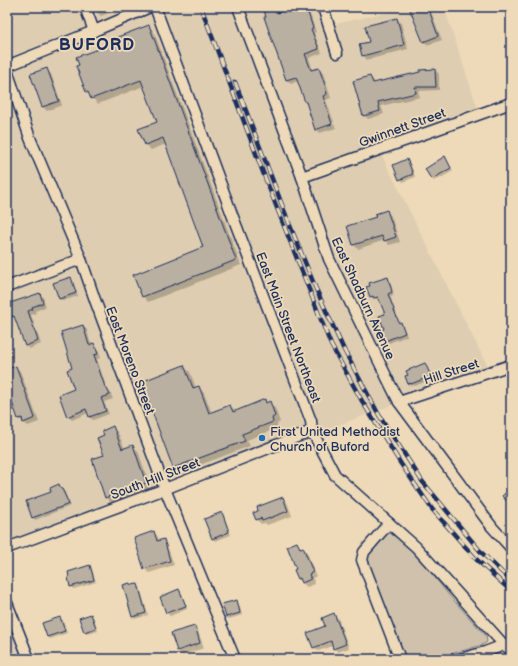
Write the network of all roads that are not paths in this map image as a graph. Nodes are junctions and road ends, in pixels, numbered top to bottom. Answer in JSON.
{"nodes":[{"id":1,"x":85,"y":7,"type":"edge"},
{"id":2,"x":150,"y":7,"type":"edge"},
{"id":3,"x":155,"y":7,"type":"edge"},
{"id":4,"x":238,"y":7,"type":"edge"},
{"id":5,"x":323,"y":7,"type":"edge"},
{"id":6,"x":94,"y":31,"type":"junction"},
{"id":7,"x":337,"y":52,"type":"dead end"},
{"id":8,"x":7,"y":66,"type":"edge"},
{"id":9,"x":7,"y":70,"type":"edge"},
{"id":10,"x":511,"y":103,"type":"edge"},
{"id":11,"x":302,"y":177,"type":"junction"},
{"id":12,"x":81,"y":259,"type":"junction"},
{"id":13,"x":7,"y":287,"type":"edge"},
{"id":14,"x":511,"y":365,"type":"edge"},
{"id":15,"x":399,"y":402,"type":"junction"},
{"id":16,"x":312,"y":431,"type":"junction"},
{"id":17,"x":165,"y":489,"type":"junction"},
{"id":18,"x":389,"y":523,"type":"junction"},
{"id":19,"x":7,"y":548,"type":"edge"},
{"id":20,"x":511,"y":548,"type":"edge"},
{"id":21,"x":7,"y":603,"type":"edge"},
{"id":22,"x":507,"y":648,"type":"edge"},
{"id":23,"x":29,"y":659,"type":"edge"},
{"id":24,"x":235,"y":659,"type":"edge"},
{"id":25,"x":400,"y":659,"type":"edge"},
{"id":26,"x":460,"y":659,"type":"edge"}],
"edges":[{"from":1,"to":6,"type":"street"},
{"from":2,"to":6,"type":"street"},
{"from":3,"to":16,"type":"street","name":"East Main Street Northeast"},
{"from":4,"to":11,"type":"street","name":"East Shadburn Avenue"},
{"from":5,"to":7,"type":"street"},
{"from":6,"to":8,"type":"street"},
{"from":9,"to":12,"type":"street","name":"East Moreno Street"},
{"from":10,"to":11,"type":"street","name":"Gwinnett Street"},
{"from":11,"to":15,"type":"street","name":"East Shadburn Avenue"},
{"from":12,"to":13,"type":"street"},
{"from":12,"to":17,"type":"street","name":"East Moreno Street"},
{"from":14,"to":15,"type":"street","name":"Hill Street"},
{"from":15,"to":20,"type":"street","name":"East Shadburn Avenue"},
{"from":16,"to":17,"type":"street","name":"South Hill Street"},
{"from":16,"to":18,"type":"street","name":"East Main Street Northeast"},
{"from":17,"to":19,"type":"street","name":"South Hill Street"},
{"from":17,"to":24,"type":"street","name":"East Moreno Street"},
{"from":18,"to":22,"type":"street","name":"East Main Street Northeast"},
{"from":18,"to":25,"type":"street"},
{"from":21,"to":23,"type":"street"},
{"from":22,"to":26,"type":"street"}]}
